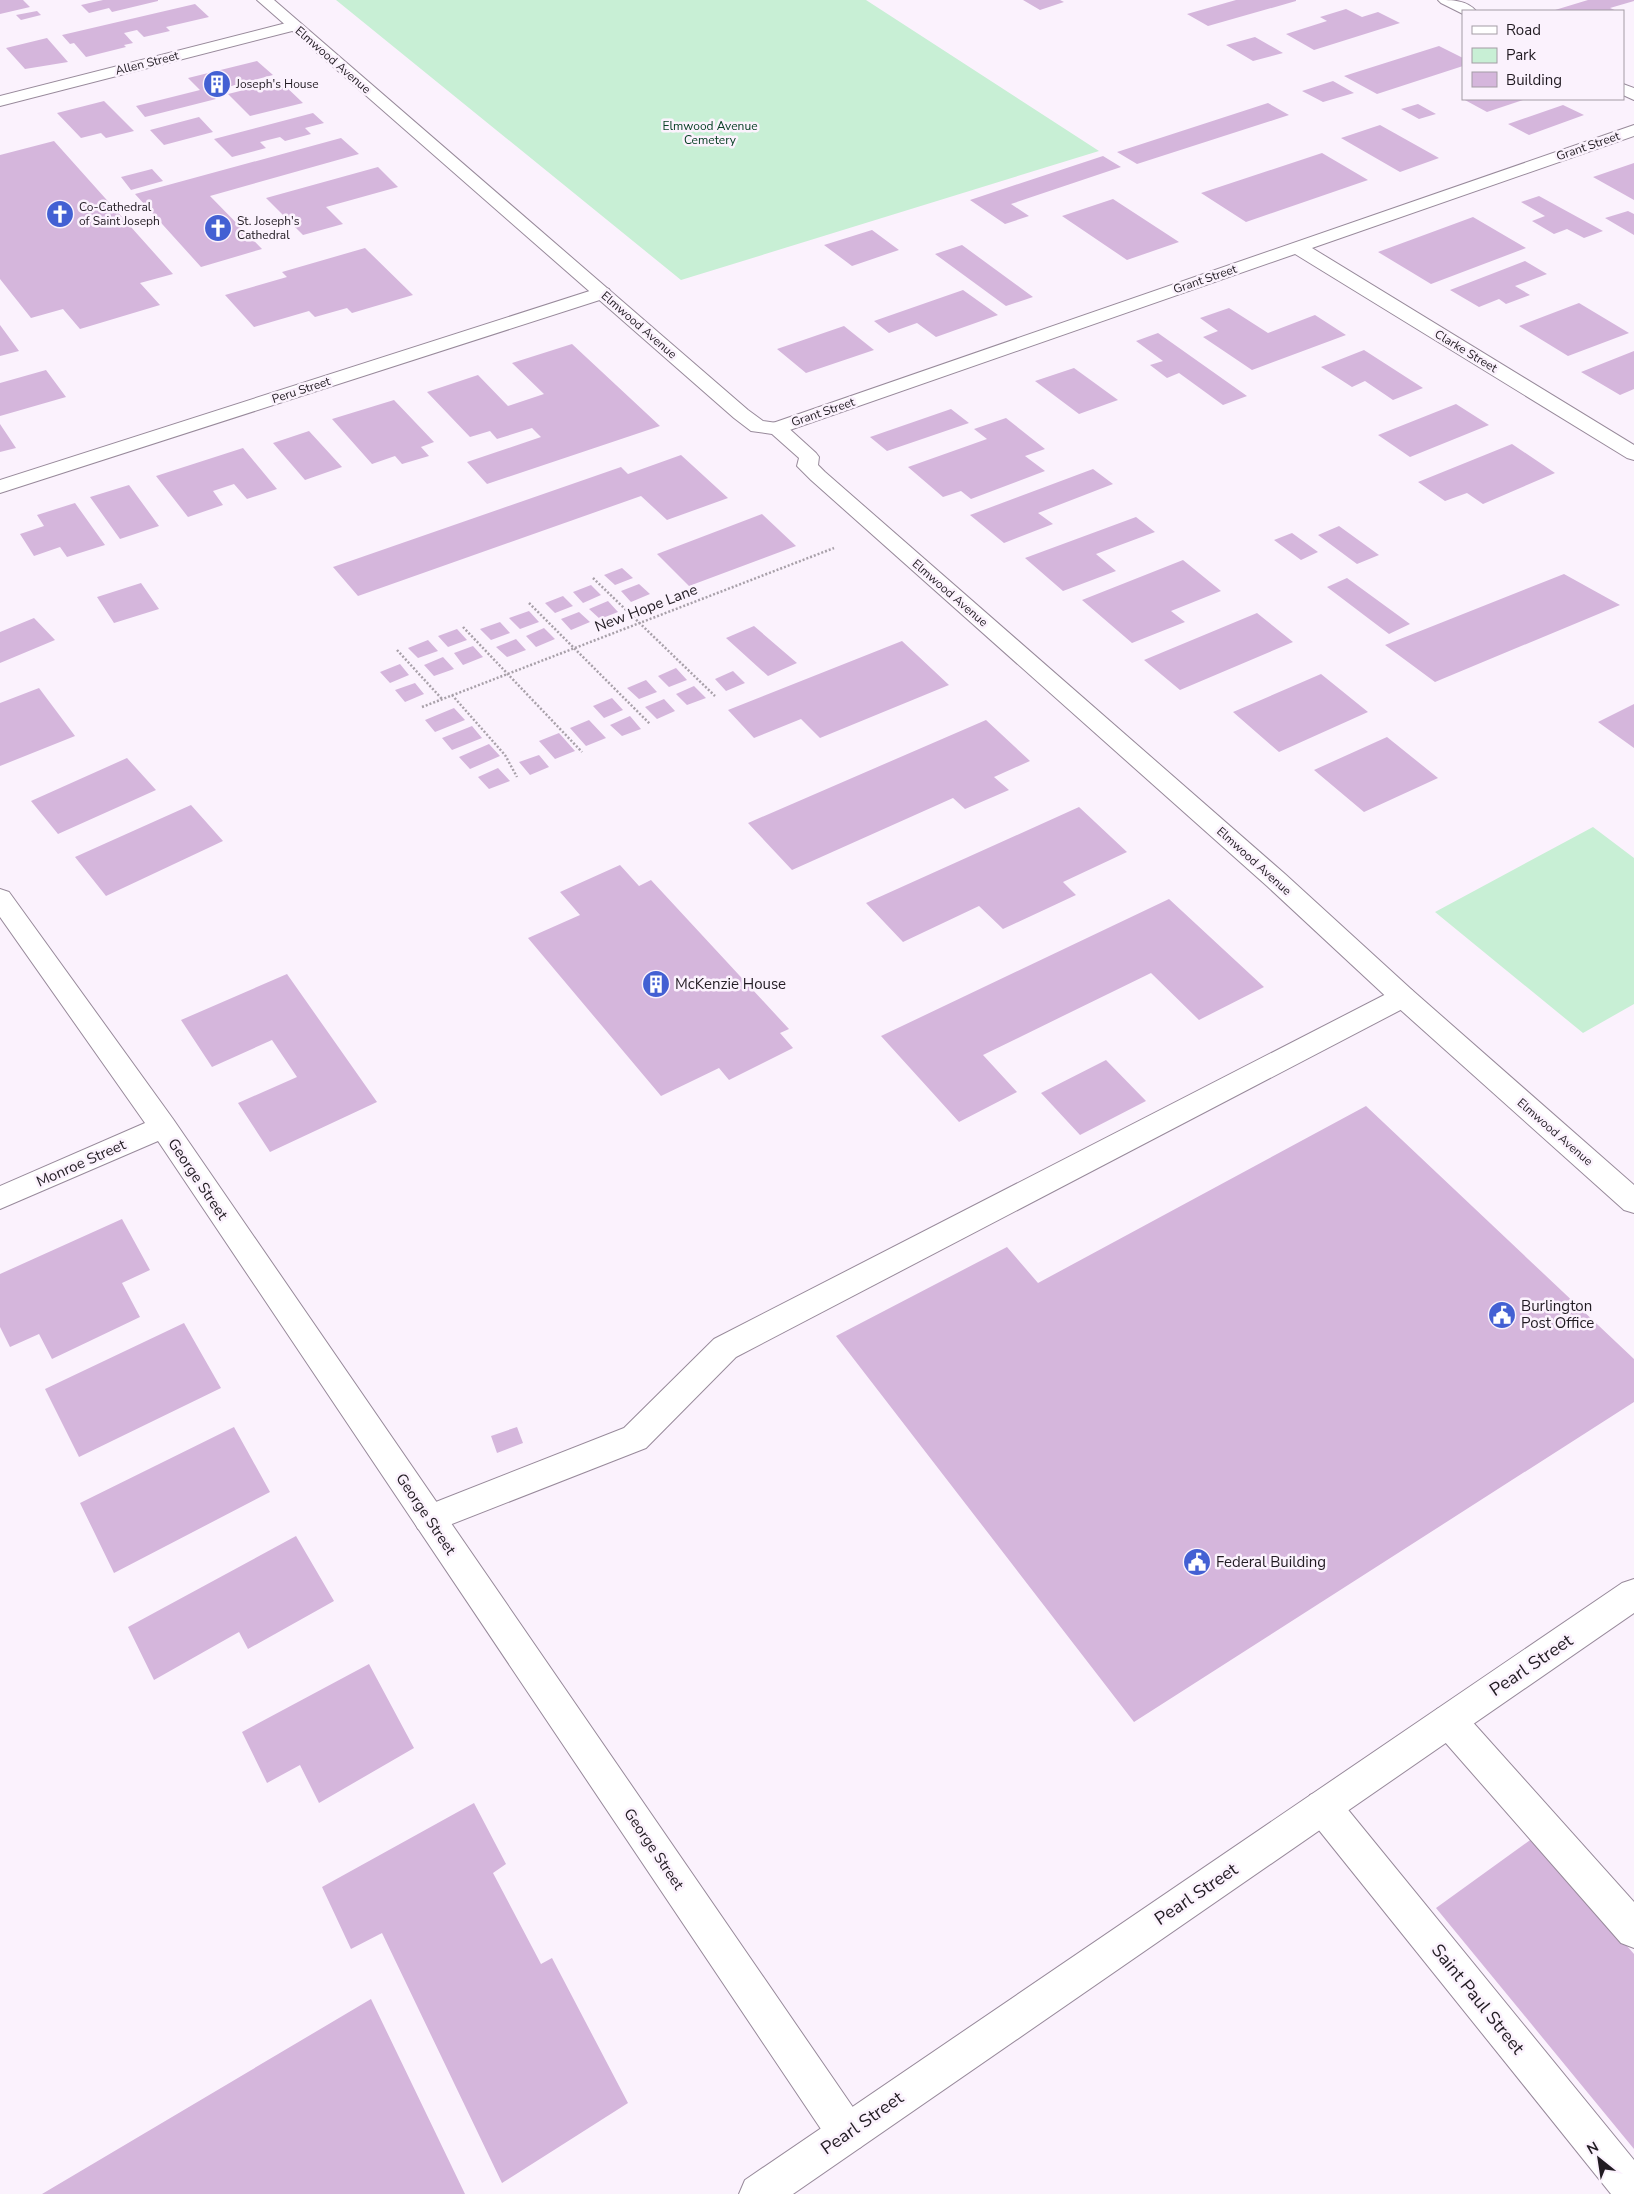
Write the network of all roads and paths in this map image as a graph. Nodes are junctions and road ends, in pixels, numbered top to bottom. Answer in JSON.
{"nodes":[{"id":1,"x":265,"y":0,"type":"edge"},
{"id":2,"x":1446,"y":0,"type":"edge"},
{"id":3,"x":1466,"y":10,"type":"edge"},
{"id":4,"x":294,"y":26,"type":"junction"},
{"id":5,"x":0,"y":101,"type":"edge"},
{"id":6,"x":1634,"y":130,"type":"edge"},
{"id":7,"x":1297,"y":248,"type":"junction"},
{"id":8,"x":602,"y":293,"type":"junction"},
{"id":9,"x":776,"y":428,"type":"junction"},
{"id":10,"x":1634,"y":454,"type":"edge"},
{"id":11,"x":0,"y":487,"type":"edge"},
{"id":12,"x":878,"y":530,"type":"junction"},
{"id":13,"x":593,"y":578,"type":"dead end"},
{"id":14,"x":529,"y":603,"type":"dead end"},
{"id":15,"x":639,"y":623,"type":"junction"},
{"id":16,"x":463,"y":627,"type":"dead end"},
{"id":17,"x":573,"y":648,"type":"junction"},
{"id":18,"x":397,"y":650,"type":"dead end"},
{"id":19,"x":507,"y":673,"type":"junction"},
{"id":20,"x":452,"y":695,"type":"junction"},
{"id":21,"x":716,"y":696,"type":"dead end"},
{"id":22,"x":442,"y":698,"type":"junction"},
{"id":23,"x":422,"y":707,"type":"dead end"},
{"id":24,"x":650,"y":724,"type":"dead end"},
{"id":25,"x":582,"y":752,"type":"dead end"},
{"id":26,"x":518,"y":777,"type":"dead end"},
{"id":27,"x":0,"y":898,"type":"edge"},
{"id":28,"x":1403,"y":997,"type":"junction"},
{"id":29,"x":163,"y":1127,"type":"junction"},
{"id":30,"x":0,"y":1198,"type":"edge"},
{"id":31,"x":1634,"y":1202,"type":"edge"},
{"id":32,"x":429,"y":1518,"type":"junction"},
{"id":33,"x":1634,"y":1594,"type":"edge"},
{"id":34,"x":1449,"y":1721,"type":"junction"},
{"id":35,"x":1323,"y":1807,"type":"junction"},
{"id":36,"x":1634,"y":1930,"type":"edge"},
{"id":37,"x":847,"y":2133,"type":"junction"},
{"id":38,"x":1634,"y":2191,"type":"edge"},
{"id":39,"x":759,"y":2194,"type":"edge"}],
"edges":[{"from":1,"to":4,"type":"street","name":"Elmwood Avenue"},
{"from":2,"to":3,"type":"street"},
{"from":4,"to":5,"type":"street","name":"Allen Street"},
{"from":4,"to":8,"type":"street","name":"Elmwood Avenue"},
{"from":6,"to":7,"type":"street","name":"Grant Street"},
{"from":7,"to":9,"type":"street","name":"Grant Street"},
{"from":7,"to":10,"type":"street","name":"Clarke Street"},
{"from":8,"to":9,"type":"street","name":"Elmwood Avenue"},
{"from":8,"to":11,"type":"street","name":"Peru Street"},
{"from":9,"to":12,"type":"street","name":"Elmwood Avenue"},
{"from":12,"to":15,"type":"path","name":"New Hope Lane"},
{"from":12,"to":28,"type":"street","name":"Elmwood Avenue"},
{"from":13,"to":15,"type":"path"},
{"from":14,"to":17,"type":"path"},
{"from":15,"to":17,"type":"path","name":"New Hope Lane"},
{"from":15,"to":21,"type":"path"},
{"from":16,"to":19,"type":"path"},
{"from":17,"to":19,"type":"path","name":"New Hope Lane"},
{"from":17,"to":24,"type":"path"},
{"from":18,"to":22,"type":"path"},
{"from":19,"to":20,"type":"path","name":"New Hope Lane"},
{"from":19,"to":25,"type":"path"},
{"from":20,"to":22,"type":"path","name":"New Hope Lane"},
{"from":20,"to":26,"type":"path"},
{"from":22,"to":23,"type":"path","name":"New Hope Lane"},
{"from":27,"to":29,"type":"street","name":"George Street"},
{"from":28,"to":31,"type":"street","name":"Elmwood Avenue"},
{"from":28,"to":32,"type":"street"},
{"from":29,"to":30,"type":"street","name":"Monroe Street"},
{"from":29,"to":32,"type":"street","name":"George Street"},
{"from":32,"to":37,"type":"street","name":"George Street"},
{"from":33,"to":34,"type":"street","name":"Pearl Street"},
{"from":34,"to":35,"type":"street","name":"Pearl Street"},
{"from":34,"to":36,"type":"street"},
{"from":35,"to":37,"type":"street","name":"Pearl Street"},
{"from":35,"to":38,"type":"street","name":"Saint Paul Street"},
{"from":37,"to":39,"type":"street","name":"Pearl Street"}]}
